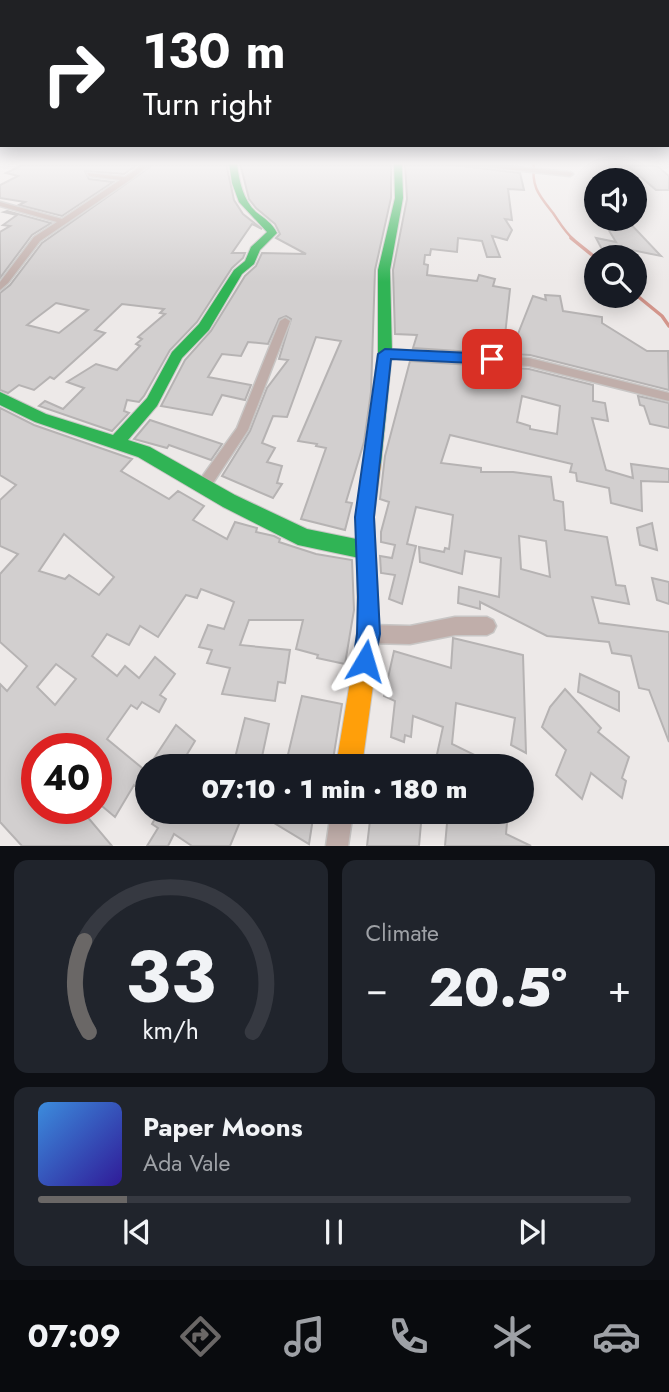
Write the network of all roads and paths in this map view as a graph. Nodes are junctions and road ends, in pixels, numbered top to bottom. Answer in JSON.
{"nodes":[{"id":1,"x":92,"y":202,"type":"edge"},
{"id":2,"x":244,"y":202,"type":"edge"},
{"id":3,"x":398,"y":202,"type":"edge"},
{"id":4,"x":0,"y":204,"type":"edge"},
{"id":5,"x":63,"y":221,"type":"junction"},
{"id":6,"x":0,"y":287,"type":"edge"},
{"id":7,"x":285,"y":321,"type":"dead end"},
{"id":8,"x":385,"y":354,"type":"junction"},
{"id":9,"x":669,"y":397,"type":"edge"},
{"id":10,"x":0,"y":398,"type":"edge"},
{"id":11,"x":116,"y":443,"type":"junction"},
{"id":12,"x":204,"y":485,"type":"junction"},
{"id":13,"x":364,"y":549,"type":"junction"},
{"id":14,"x":487,"y":626,"type":"dead end"},
{"id":15,"x":369,"y":634,"type":"junction"},
{"id":16,"x":351,"y":754,"type":"edge"},
{"id":17,"x":340,"y":824,"type":"edge"},
{"id":18,"x":337,"y":846,"type":"edge"}],
"edges":[{"from":1,"to":5,"type":"street"},
{"from":2,"to":11,"type":"street"},
{"from":3,"to":8,"type":"street"},
{"from":4,"to":5,"type":"street"},
{"from":5,"to":6,"type":"street"},
{"from":7,"to":12,"type":"street"},
{"from":8,"to":9,"type":"street"},
{"from":8,"to":13,"type":"street"},
{"from":10,"to":11,"type":"street"},
{"from":11,"to":12,"type":"street"},
{"from":12,"to":13,"type":"street"},
{"from":13,"to":15,"type":"street"},
{"from":14,"to":15,"type":"street"},
{"from":15,"to":16,"type":"street"},
{"from":17,"to":18,"type":"street"}]}
